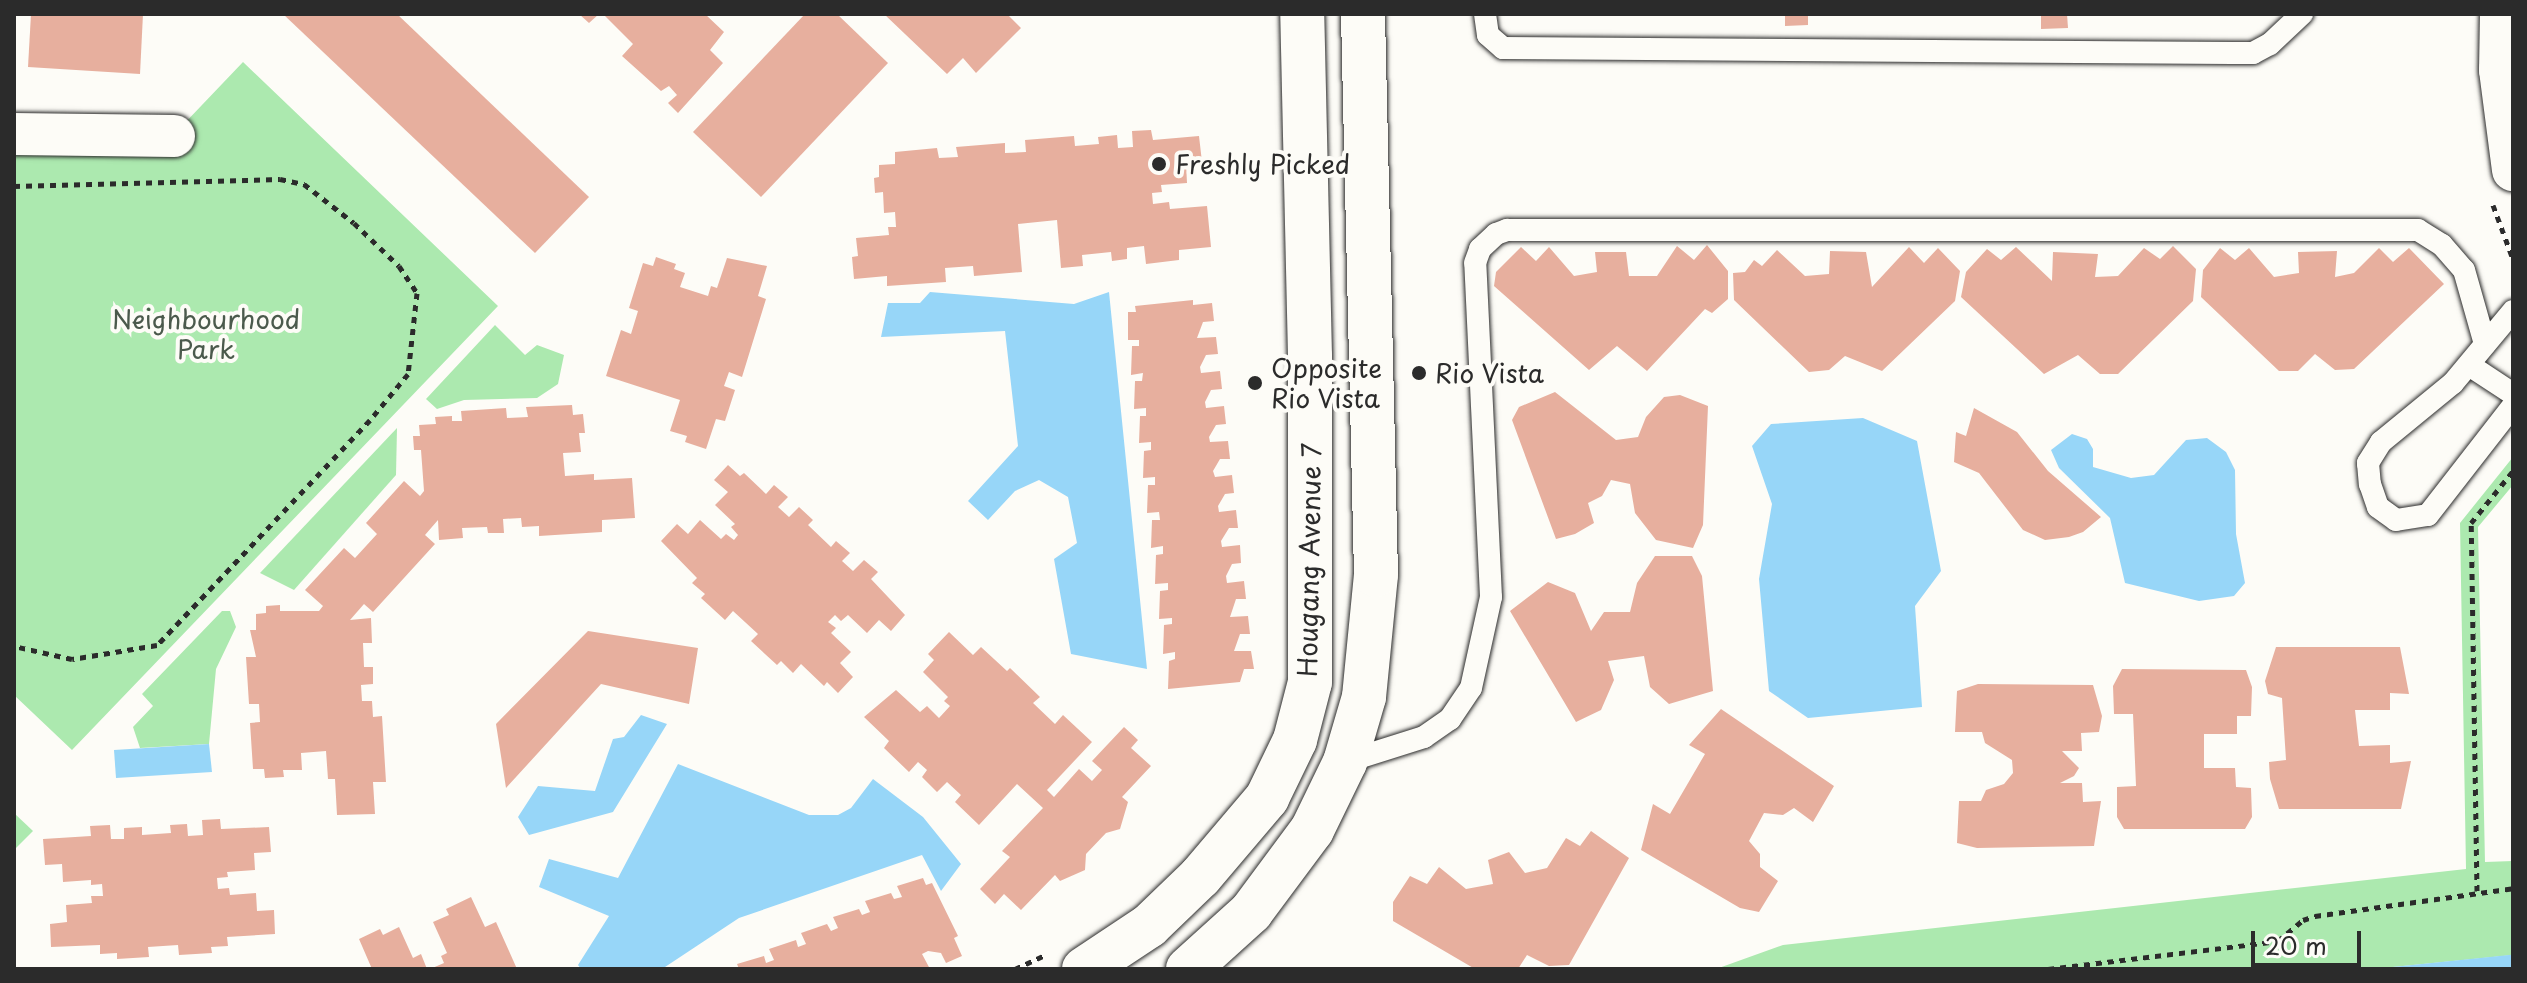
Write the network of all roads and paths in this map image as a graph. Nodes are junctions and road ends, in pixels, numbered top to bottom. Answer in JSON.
{"nodes":[{"id":1,"x":1302,"y":14,"type":"edge"},
{"id":2,"x":1363,"y":14,"type":"edge"},
{"id":3,"x":1485,"y":14,"type":"edge"},
{"id":4,"x":2302,"y":14,"type":"edge"},
{"id":5,"x":2501,"y":14,"type":"edge"},
{"id":6,"x":14,"y":134,"type":"edge"},
{"id":7,"x":174,"y":136,"type":"dead end"},
{"id":8,"x":2513,"y":170,"type":"edge"},
{"id":9,"x":14,"y":186,"type":"edge"},
{"id":10,"x":2513,"y":311,"type":"edge"},
{"id":11,"x":2485,"y":344,"type":"junction"},
{"id":12,"x":2469,"y":365,"type":"junction"},
{"id":13,"x":2513,"y":394,"type":"edge"},
{"id":14,"x":2513,"y":406,"type":"edge"},
{"id":15,"x":2513,"y":471,"type":"edge"},
{"id":16,"x":14,"y":646,"type":"edge"},
{"id":17,"x":1345,"y":762,"type":"junction"},
{"id":18,"x":2513,"y":888,"type":"edge"},
{"id":19,"x":2477,"y":891,"type":"junction"},
{"id":20,"x":1084,"y":969,"type":"edge"},
{"id":21,"x":1188,"y":969,"type":"edge"},
{"id":22,"x":2048,"y":969,"type":"edge"}],
"edges":[{"from":1,"to":20,"type":"main road","name":"Hougang Avenue 7"},
{"from":2,"to":17,"type":"main road"},
{"from":3,"to":4,"type":"lane"},
{"from":5,"to":8,"type":"street"},
{"from":6,"to":7,"type":"street"},
{"from":9,"to":16,"type":"path"},
{"from":10,"to":11,"type":"lane"},
{"from":11,"to":12,"type":"lane"},
{"from":11,"to":17,"type":"lane"},
{"from":12,"to":13,"type":"lane"},
{"from":12,"to":14,"type":"lane"},
{"from":15,"to":19,"type":"path"},
{"from":17,"to":21,"type":"main road"},
{"from":18,"to":19,"type":"path"},
{"from":19,"to":22,"type":"path"}]}
